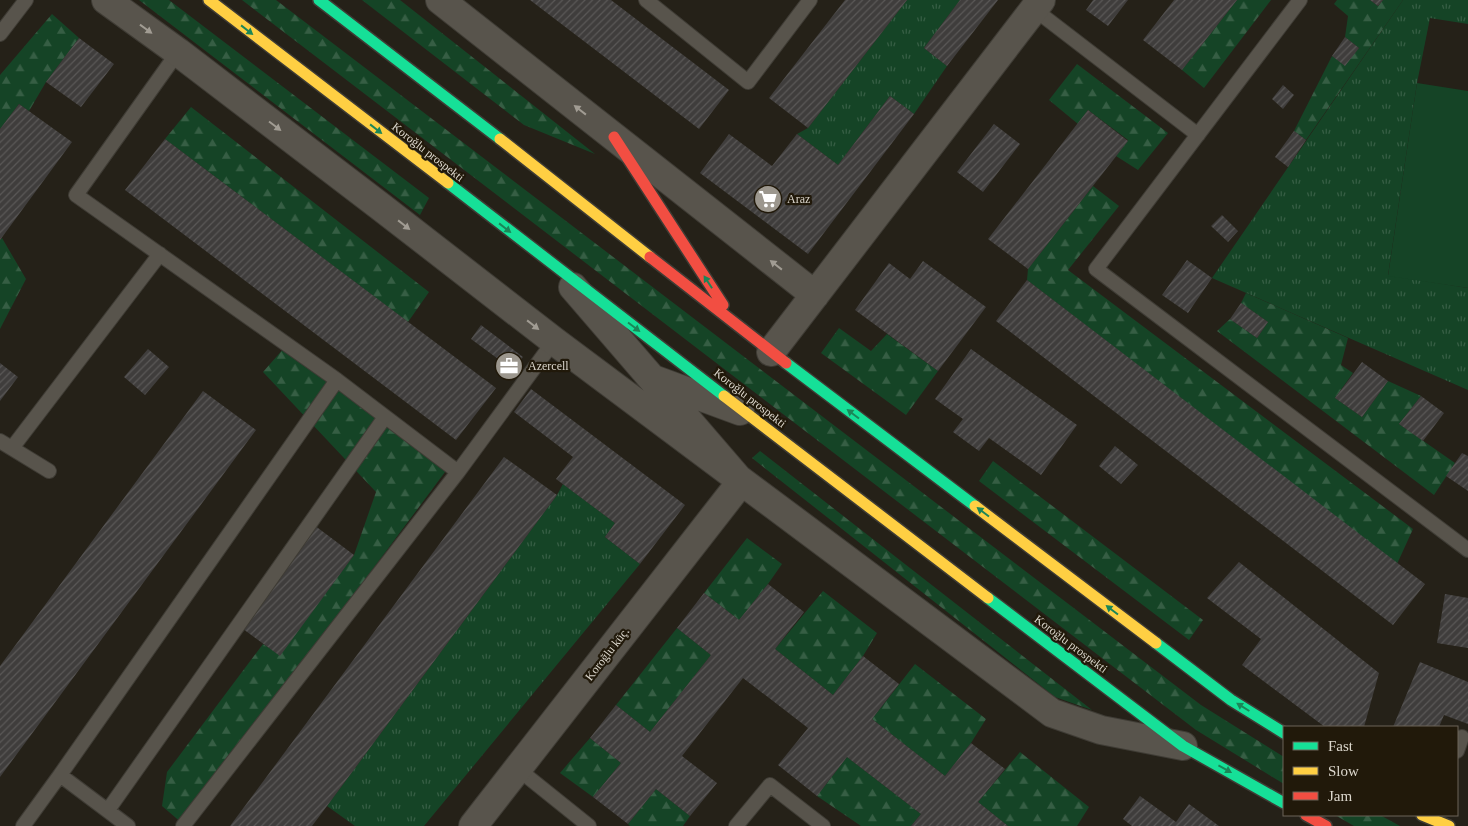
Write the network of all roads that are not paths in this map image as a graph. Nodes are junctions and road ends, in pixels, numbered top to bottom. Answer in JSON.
{"nodes":[{"id":1,"x":26,"y":0,"type":"edge"},
{"id":2,"x":106,"y":0,"type":"edge"},
{"id":3,"x":209,"y":0,"type":"edge"},
{"id":4,"x":319,"y":0,"type":"edge"},
{"id":5,"x":440,"y":0,"type":"edge"},
{"id":6,"x":646,"y":0,"type":"edge"},
{"id":7,"x":810,"y":0,"type":"edge"},
{"id":8,"x":1300,"y":0,"type":"edge"},
{"id":9,"x":1038,"y":5,"type":"edge"},
{"id":10,"x":0,"y":34,"type":"edge"},
{"id":11,"x":178,"y":52,"type":"junction"},
{"id":12,"x":1198,"y":135,"type":"junction"},
{"id":13,"x":614,"y":137,"type":"junction"},
{"id":14,"x":160,"y":254,"type":"junction"},
{"id":15,"x":554,"y":265,"type":"junction"},
{"id":16,"x":815,"y":295,"type":"junction"},
{"id":17,"x":735,"y":323,"type":"junction"},
{"id":18,"x":554,"y":341,"type":"junction"},
{"id":19,"x":771,"y":352,"type":"junction"},
{"id":20,"x":651,"y":378,"type":"junction"},
{"id":21,"x":337,"y":380,"type":"junction"},
{"id":22,"x":748,"y":414,"type":"junction"},
{"id":23,"x":385,"y":417,"type":"junction"},
{"id":24,"x":6,"y":444,"type":"edge"},
{"id":25,"x":49,"y":471,"type":"dead end"},
{"id":26,"x":458,"y":472,"type":"junction"},
{"id":27,"x":741,"y":482,"type":"junction"},
{"id":28,"x":1468,"y":550,"type":"edge"},
{"id":29,"x":1283,"y":732,"type":"edge"},
{"id":30,"x":1462,"y":737,"type":"dead end"},
{"id":31,"x":1183,"y":746,"type":"junction"},
{"id":32,"x":1458,"y":748,"type":"edge"},
{"id":33,"x":518,"y":769,"type":"junction"},
{"id":34,"x":60,"y":775,"type":"junction"},
{"id":35,"x":1283,"y":802,"type":"edge"},
{"id":36,"x":108,"y":810,"type":"junction"},
{"id":37,"x":1308,"y":816,"type":"edge"},
{"id":38,"x":1429,"y":816,"type":"edge"},
{"id":39,"x":23,"y":826,"type":"edge"},
{"id":40,"x":128,"y":826,"type":"edge"},
{"id":41,"x":183,"y":826,"type":"edge"},
{"id":42,"x":473,"y":826,"type":"edge"},
{"id":43,"x":590,"y":826,"type":"edge"},
{"id":44,"x":736,"y":826,"type":"edge"},
{"id":45,"x":823,"y":826,"type":"edge"},
{"id":46,"x":1326,"y":826,"type":"edge"},
{"id":47,"x":1449,"y":826,"type":"edge"}],
"edges":[{"from":1,"to":10,"type":"lane"},
{"from":2,"to":11,"type":"street","one_way":true},
{"from":3,"to":15,"type":"main road","name":"Koroğlu prospekti","one_way":true},
{"from":4,"to":17,"type":"main road"},
{"from":13,"to":5,"type":"street","one_way":true},
{"from":6,"to":7,"type":"lane"},
{"from":8,"to":12,"type":"lane"},
{"from":9,"to":12,"type":"lane"},
{"from":9,"to":16,"type":"street"},
{"from":11,"to":14,"type":"lane"},
{"from":11,"to":18,"type":"street","one_way":true},
{"from":12,"to":28,"type":"lane"},
{"from":16,"to":13,"type":"street","one_way":true},
{"from":17,"to":13,"type":"main road","one_way":true},
{"from":14,"to":21,"type":"lane"},
{"from":14,"to":24,"type":"lane"},
{"from":15,"to":20,"type":"street"},
{"from":15,"to":22,"type":"main road","name":"Koroğlu prospekti","one_way":true},
{"from":16,"to":19,"type":"street"},
{"from":17,"to":19,"type":"main road"},
{"from":18,"to":20,"type":"street"},
{"from":18,"to":26,"type":"lane"},
{"from":18,"to":27,"type":"street"},
{"from":29,"to":19,"type":"main road","one_way":true},
{"from":20,"to":22,"type":"street"},
{"from":20,"to":27,"type":"street"},
{"from":21,"to":23,"type":"lane"},
{"from":21,"to":34,"type":"lane"},
{"from":22,"to":31,"type":"main road","name":"Koroğlu prospekti"},
{"from":23,"to":26,"type":"lane"},
{"from":23,"to":36,"type":"lane"},
{"from":24,"to":25,"type":"lane"},
{"from":26,"to":41,"type":"lane"},
{"from":27,"to":31,"type":"street"},
{"from":27,"to":33,"type":"street","name":"Koroğlu küç."},
{"from":30,"to":32,"type":"lane"},
{"from":31,"to":35,"type":"main road","name":"Koroğlu prospekti","one_way":true},
{"from":33,"to":42,"type":"street","name":"Koroğlu küç."},
{"from":33,"to":43,"type":"lane"},
{"from":34,"to":36,"type":"lane"},
{"from":34,"to":39,"type":"lane"},
{"from":36,"to":40,"type":"lane"},
{"from":37,"to":46,"type":"main road"},
{"from":38,"to":47,"type":"main road"},
{"from":44,"to":45,"type":"lane"}]}
